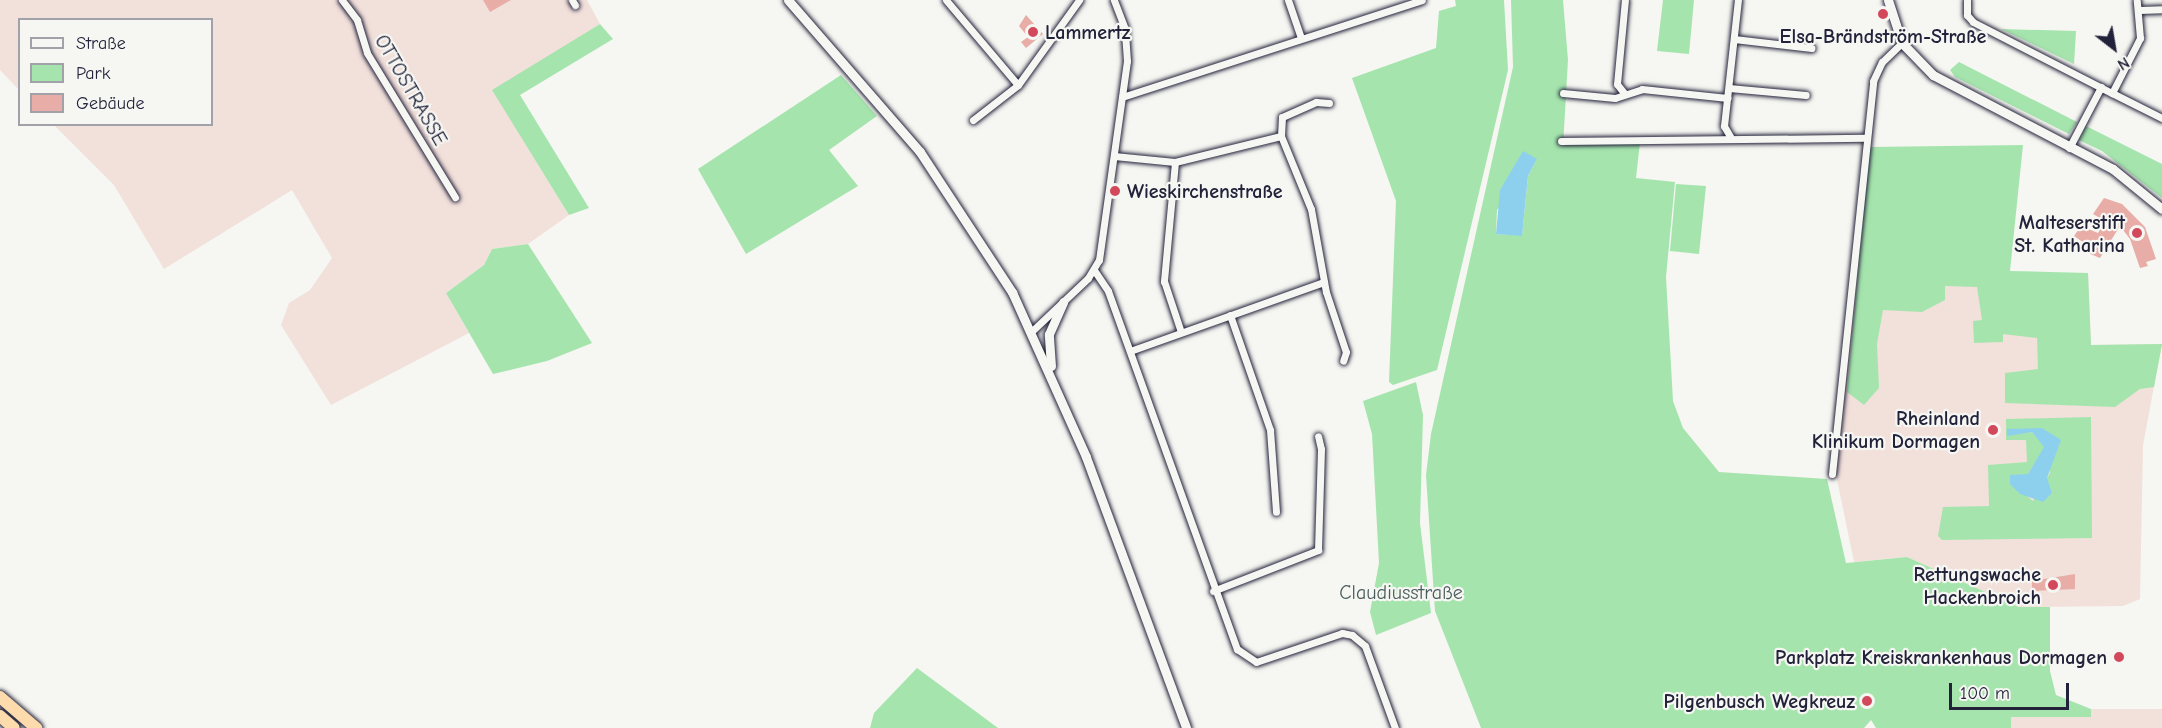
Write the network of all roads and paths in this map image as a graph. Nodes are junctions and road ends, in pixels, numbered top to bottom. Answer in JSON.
{"nodes":[{"id":1,"x":342,"y":0,"type":"edge"},
{"id":2,"x":788,"y":0,"type":"edge"},
{"id":3,"x":946,"y":0,"type":"edge"},
{"id":4,"x":1079,"y":0,"type":"edge"},
{"id":5,"x":1114,"y":0,"type":"edge"},
{"id":6,"x":1288,"y":0,"type":"edge"},
{"id":7,"x":1422,"y":0,"type":"edge"},
{"id":8,"x":1625,"y":0,"type":"edge"},
{"id":9,"x":1738,"y":0,"type":"edge"},
{"id":10,"x":1888,"y":0,"type":"edge"},
{"id":11,"x":1967,"y":0,"type":"edge"},
{"id":12,"x":2137,"y":0,"type":"edge"},
{"id":13,"x":2162,"y":9,"type":"edge"},
{"id":14,"x":2139,"y":10,"type":"junction"},
{"id":15,"x":1301,"y":38,"type":"junction"},
{"id":16,"x":1734,"y":39,"type":"junction"},
{"id":17,"x":1902,"y":43,"type":"junction"},
{"id":18,"x":1811,"y":48,"type":"dead end"},
{"id":19,"x":1018,"y":85,"type":"junction"},
{"id":20,"x":2101,"y":87,"type":"junction"},
{"id":21,"x":1729,"y":88,"type":"junction"},
{"id":22,"x":1563,"y":93,"type":"dead end"},
{"id":23,"x":1624,"y":93,"type":"junction"},
{"id":24,"x":2112,"y":93,"type":"junction"},
{"id":25,"x":1806,"y":95,"type":"dead end"},
{"id":26,"x":1122,"y":97,"type":"junction"},
{"id":27,"x":1728,"y":98,"type":"junction"},
{"id":28,"x":1329,"y":103,"type":"dead end"},
{"id":29,"x":2162,"y":118,"type":"edge"},
{"id":30,"x":973,"y":120,"type":"dead end"},
{"id":31,"x":1281,"y":136,"type":"junction"},
{"id":32,"x":1731,"y":138,"type":"junction"},
{"id":33,"x":1866,"y":138,"type":"junction"},
{"id":34,"x":1562,"y":141,"type":"dead end"},
{"id":35,"x":2069,"y":148,"type":"junction"},
{"id":36,"x":1114,"y":156,"type":"junction"},
{"id":37,"x":1175,"y":162,"type":"junction"},
{"id":38,"x":455,"y":197,"type":"dead end"},
{"id":39,"x":2162,"y":209,"type":"edge"},
{"id":40,"x":1094,"y":270,"type":"junction"},
{"id":41,"x":1324,"y":282,"type":"junction"},
{"id":42,"x":1063,"y":302,"type":"junction"},
{"id":43,"x":1230,"y":315,"type":"junction"},
{"id":44,"x":1032,"y":331,"type":"junction"},
{"id":45,"x":1181,"y":332,"type":"junction"},
{"id":46,"x":1130,"y":351,"type":"junction"},
{"id":47,"x":1343,"y":361,"type":"dead end"},
{"id":48,"x":1051,"y":372,"type":"junction"},
{"id":49,"x":1318,"y":436,"type":"dead end"},
{"id":50,"x":1832,"y":474,"type":"dead end"},
{"id":51,"x":1276,"y":512,"type":"dead end"},
{"id":52,"x":1213,"y":591,"type":"junction"},
{"id":53,"x":0,"y":697,"type":"edge"},
{"id":54,"x":0,"y":716,"type":"edge"},
{"id":55,"x":14,"y":728,"type":"edge"},
{"id":56,"x":36,"y":728,"type":"edge"},
{"id":57,"x":1186,"y":728,"type":"edge"},
{"id":58,"x":1395,"y":728,"type":"edge"}],
"edges":[{"from":1,"to":38,"type":"street","name":"OTTOSTRASSE"},
{"from":2,"to":44,"type":"main road"},
{"from":3,"to":19,"type":"street"},
{"from":4,"to":19,"type":"street"},
{"from":5,"to":26,"type":"street"},
{"from":6,"to":15,"type":"street"},
{"from":7,"to":15,"type":"street"},
{"from":8,"to":23,"type":"street"},
{"from":9,"to":16,"type":"street"},
{"from":10,"to":17,"type":"main road"},
{"from":11,"to":20,"type":"street"},
{"from":12,"to":14,"type":"street"},
{"from":13,"to":14,"type":"street"},
{"from":14,"to":24,"type":"street"},
{"from":15,"to":26,"type":"street"},
{"from":16,"to":18,"type":"street"},
{"from":16,"to":21,"type":"street"},
{"from":17,"to":33,"type":"street"},
{"from":17,"to":35,"type":"main road"},
{"from":19,"to":30,"type":"street"},
{"from":20,"to":24,"type":"street"},
{"from":20,"to":35,"type":"street"},
{"from":21,"to":25,"type":"street"},
{"from":21,"to":27,"type":"street"},
{"from":22,"to":23,"type":"street"},
{"from":23,"to":27,"type":"street"},
{"from":24,"to":29,"type":"street"},
{"from":26,"to":36,"type":"street"},
{"from":27,"to":32,"type":"street"},
{"from":28,"to":31,"type":"street"},
{"from":31,"to":37,"type":"street"},
{"from":31,"to":41,"type":"street"},
{"from":32,"to":33,"type":"street"},
{"from":32,"to":34,"type":"street"},
{"from":33,"to":50,"type":"street"},
{"from":35,"to":39,"type":"main road"},
{"from":36,"to":37,"type":"street"},
{"from":36,"to":40,"type":"street"},
{"from":37,"to":45,"type":"street"},
{"from":40,"to":42,"type":"street"},
{"from":40,"to":46,"type":"street"},
{"from":41,"to":43,"type":"street"},
{"from":41,"to":47,"type":"street"},
{"from":42,"to":44,"type":"street"},
{"from":42,"to":48,"type":"main road"},
{"from":43,"to":45,"type":"street"},
{"from":43,"to":51,"type":"street"},
{"from":44,"to":48,"type":"main road"},
{"from":45,"to":46,"type":"street"},
{"from":46,"to":52,"type":"street"},
{"from":48,"to":57,"type":"main road"},
{"from":49,"to":52,"type":"street"},
{"from":52,"to":58,"type":"street"},
{"from":53,"to":56,"type":"highway"},
{"from":54,"to":55,"type":"highway"}]}
